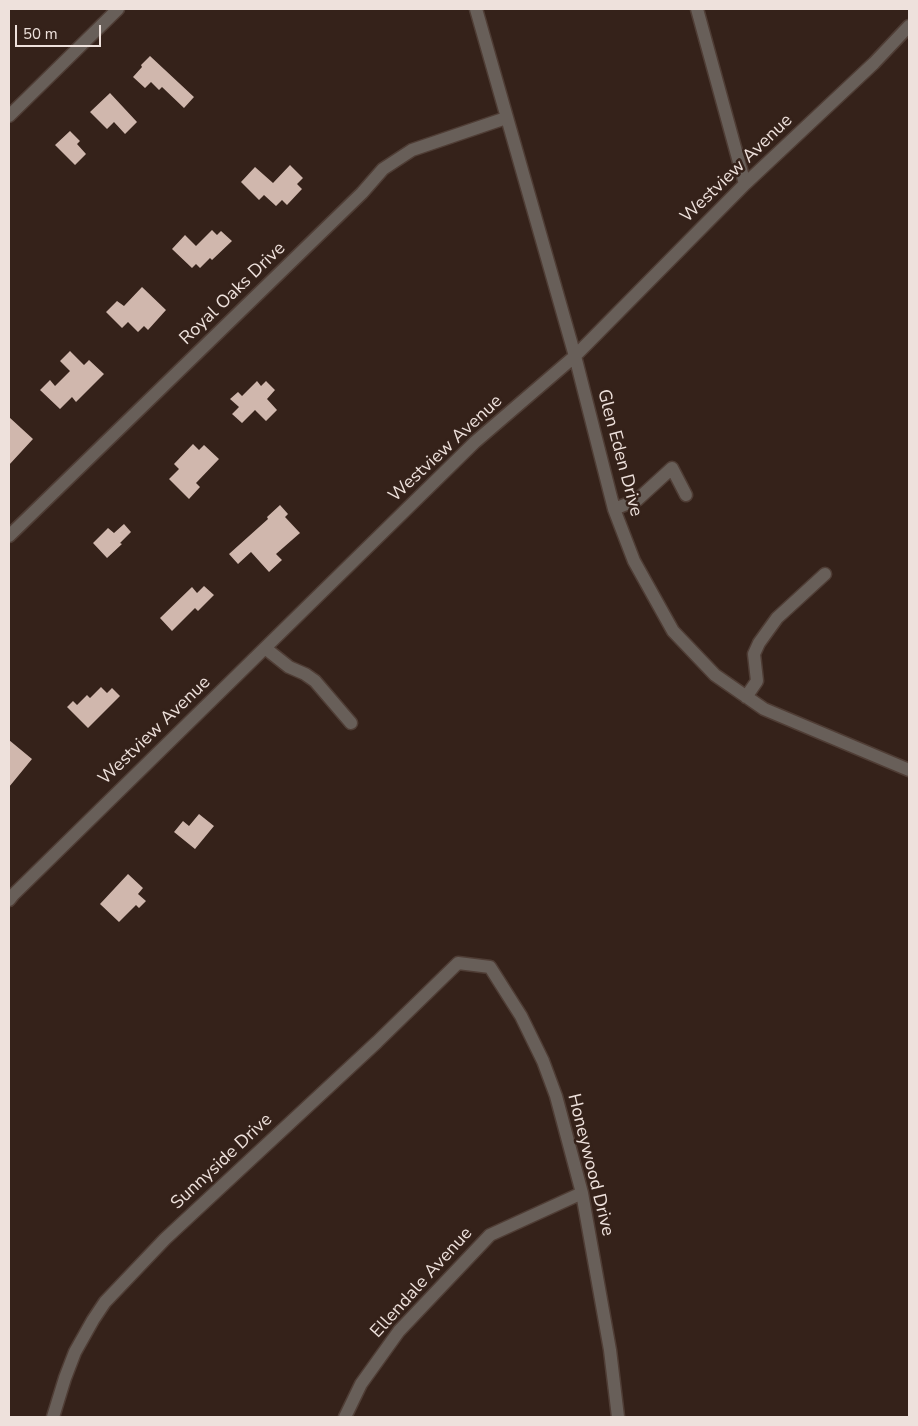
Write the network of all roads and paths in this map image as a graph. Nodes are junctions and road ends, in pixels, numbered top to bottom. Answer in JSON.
{"nodes":[{"id":1,"x":118,"y":9,"type":"edge"},
{"id":2,"x":476,"y":9,"type":"edge"},
{"id":3,"x":697,"y":9,"type":"edge"},
{"id":4,"x":909,"y":26,"type":"edge"},
{"id":5,"x":9,"y":116,"type":"edge"},
{"id":6,"x":506,"y":118,"type":"junction"},
{"id":7,"x":745,"y":184,"type":"junction"},
{"id":8,"x":575,"y":356,"type":"junction"},
{"id":9,"x":686,"y":496,"type":"dead end"},
{"id":10,"x":614,"y":509,"type":"junction"},
{"id":11,"x":9,"y":536,"type":"edge"},
{"id":12,"x":825,"y":574,"type":"dead end"},
{"id":13,"x":265,"y":648,"type":"junction"},
{"id":14,"x":746,"y":697,"type":"junction"},
{"id":15,"x":351,"y":723,"type":"dead end"},
{"id":16,"x":909,"y":770,"type":"edge"},
{"id":17,"x":9,"y":900,"type":"edge"},
{"id":18,"x":458,"y":962,"type":"joint"},
{"id":19,"x":582,"y":1193,"type":"junction"},
{"id":20,"x":53,"y":1417,"type":"edge"},
{"id":21,"x":345,"y":1417,"type":"edge"},
{"id":22,"x":618,"y":1417,"type":"edge"}],
"edges":[{"from":1,"to":5,"type":"street"},
{"from":2,"to":6,"type":"street","name":"Glen Eden Drive"},
{"from":3,"to":7,"type":"street"},
{"from":4,"to":7,"type":"street","name":"Westview Avenue"},
{"from":6,"to":8,"type":"street","name":"Glen Eden Drive"},
{"from":6,"to":11,"type":"street","name":"Royal Oaks Drive"},
{"from":7,"to":8,"type":"street","name":"Westview Avenue"},
{"from":8,"to":10,"type":"street","name":"Glen Eden Drive"},
{"from":8,"to":13,"type":"street","name":"Westview Avenue"},
{"from":9,"to":10,"type":"street"},
{"from":10,"to":14,"type":"street","name":"Glen Eden Drive"},
{"from":12,"to":14,"type":"street"},
{"from":13,"to":15,"type":"street"},
{"from":13,"to":17,"type":"street","name":"Westview Avenue"},
{"from":14,"to":16,"type":"street","name":"Glen Eden Drive"},
{"from":18,"to":19,"type":"street","name":"Honeywood Drive"},
{"from":18,"to":20,"type":"street","name":"Sunnyside Drive"},
{"from":19,"to":21,"type":"street","name":"Ellendale Avenue"},
{"from":19,"to":22,"type":"street","name":"Honeywood Drive"}]}
